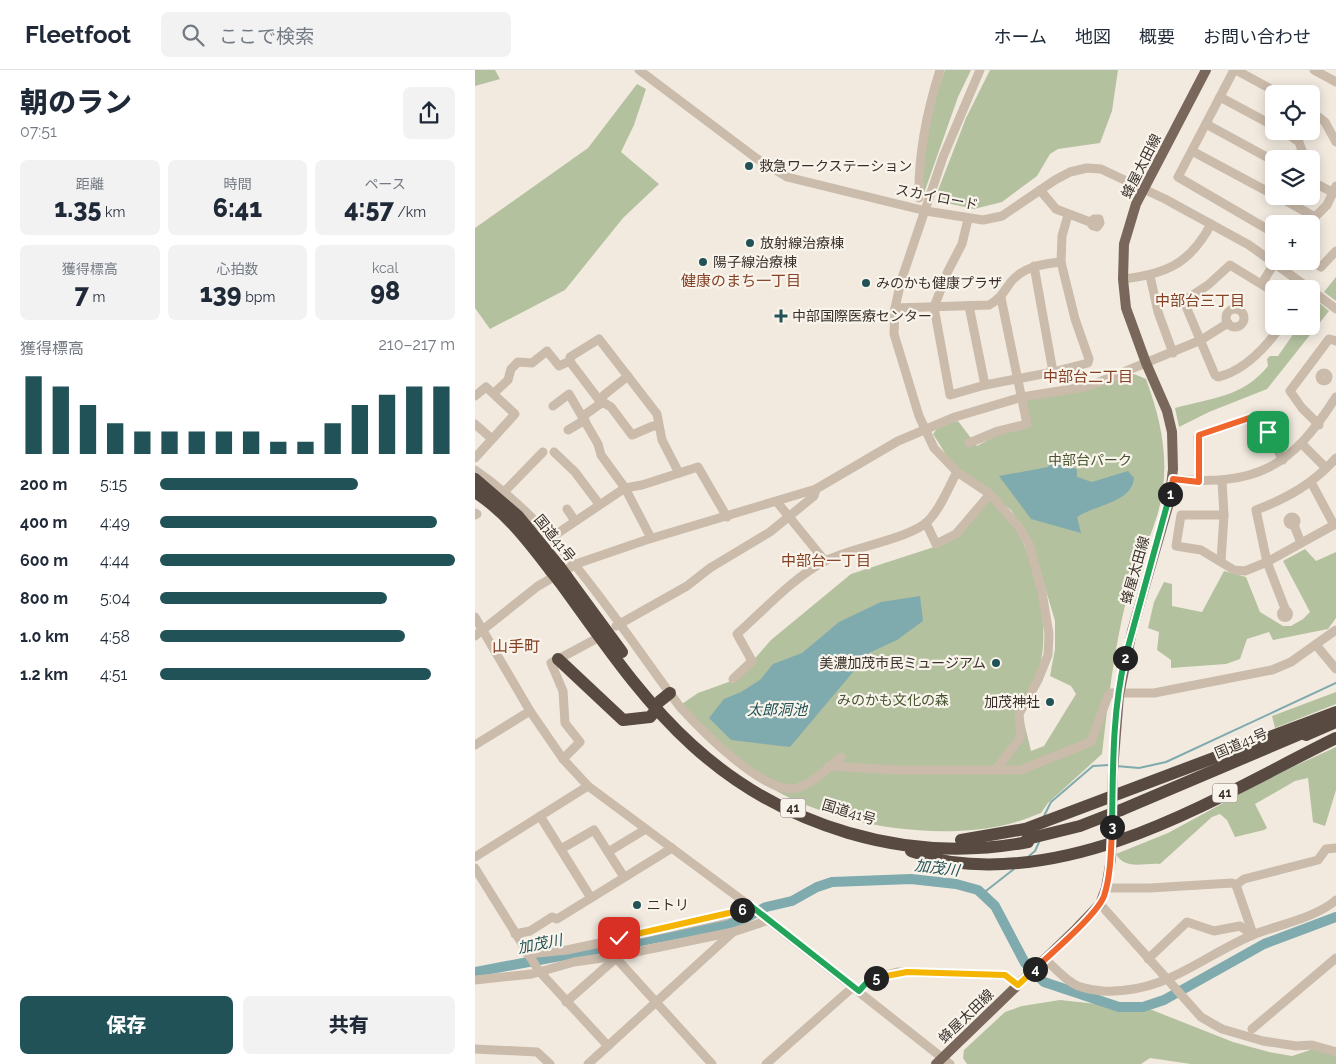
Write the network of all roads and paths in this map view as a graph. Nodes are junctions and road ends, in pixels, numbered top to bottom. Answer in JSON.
{"nodes":[{"id":1,"x":639,"y":70,"type":"edge"},
{"id":2,"x":940,"y":70,"type":"edge"},
{"id":3,"x":980,"y":70,"type":"edge"},
{"id":4,"x":1206,"y":70,"type":"edge"},
{"id":5,"x":1235,"y":70,"type":"edge"},
{"id":6,"x":1314,"y":70,"type":"edge"},
{"id":7,"x":1336,"y":82,"type":"edge"},
{"id":8,"x":1265,"y":86,"type":"edge"},
{"id":9,"x":1220,"y":98,"type":"junction"},
{"id":10,"x":1320,"y":118,"type":"edge"},
{"id":11,"x":1265,"y":121,"type":"edge"},
{"id":12,"x":1206,"y":124,"type":"junction"},
{"id":13,"x":1336,"y":142,"type":"edge"},
{"id":14,"x":1192,"y":151,"type":"junction"},
{"id":15,"x":1265,"y":155,"type":"edge"},
{"id":16,"x":1320,"y":184,"type":"edge"},
{"id":17,"x":1144,"y":188,"type":"junction"},
{"id":18,"x":1335,"y":189,"type":"edge"},
{"id":19,"x":1040,"y":190,"type":"junction"},
{"id":20,"x":1265,"y":191,"type":"edge"},
{"id":21,"x":919,"y":198,"type":"dead end"},
{"id":22,"x":1292,"y":205,"type":"edge"},
{"id":23,"x":926,"y":211,"type":"junction"},
{"id":24,"x":1068,"y":215,"type":"junction"},
{"id":25,"x":1311,"y":215,"type":"edge"},
{"id":26,"x":1317,"y":215,"type":"edge"},
{"id":27,"x":968,"y":219,"type":"junction"},
{"id":28,"x":1090,"y":222,"type":"dead end"},
{"id":29,"x":1211,"y":224,"type":"junction"},
{"id":30,"x":1265,"y":228,"type":"edge"},
{"id":31,"x":1336,"y":251,"type":"edge"},
{"id":32,"x":1265,"y":256,"type":"edge"},
{"id":33,"x":1061,"y":262,"type":"junction"},
{"id":34,"x":1034,"y":266,"type":"junction"},
{"id":35,"x":1320,"y":266,"type":"edge"},
{"id":36,"x":1271,"y":270,"type":"edge"},
{"id":37,"x":1286,"y":270,"type":"edge"},
{"id":38,"x":1150,"y":276,"type":"junction"},
{"id":39,"x":1123,"y":279,"type":"junction"},
{"id":40,"x":1299,"y":280,"type":"edge"},
{"id":41,"x":1262,"y":283,"type":"junction"},
{"id":42,"x":1265,"y":285,"type":"edge"},
{"id":43,"x":1320,"y":296,"type":"edge"},
{"id":44,"x":1001,"y":298,"type":"junction"},
{"id":45,"x":969,"y":306,"type":"junction"},
{"id":46,"x":934,"y":307,"type":"junction"},
{"id":47,"x":895,"y":308,"type":"junction"},
{"id":48,"x":1336,"y":309,"type":"edge"},
{"id":49,"x":1228,"y":323,"type":"dead end"},
{"id":50,"x":1274,"y":335,"type":"edge"},
{"id":51,"x":1201,"y":340,"type":"junction"},
{"id":52,"x":1336,"y":341,"type":"edge"},
{"id":53,"x":1173,"y":353,"type":"junction"},
{"id":54,"x":570,"y":361,"type":"junction"},
{"id":55,"x":1146,"y":363,"type":"junction"},
{"id":56,"x":1308,"y":366,"type":"junction"},
{"id":57,"x":1053,"y":372,"type":"junction"},
{"id":58,"x":1320,"y":375,"type":"dead end"},
{"id":59,"x":628,"y":376,"type":"junction"},
{"id":60,"x":1019,"y":378,"type":"junction"},
{"id":61,"x":985,"y":385,"type":"junction"},
{"id":62,"x":494,"y":394,"type":"junction"},
{"id":63,"x":475,"y":396,"type":"edge"},
{"id":64,"x":1022,"y":397,"type":"junction"},
{"id":65,"x":1336,"y":397,"type":"edge"},
{"id":66,"x":602,"y":401,"type":"junction"},
{"id":67,"x":553,"y":406,"type":"dead end"},
{"id":68,"x":584,"y":418,"type":"junction"},
{"id":69,"x":475,"y":424,"type":"edge"},
{"id":70,"x":1319,"y":425,"type":"junction"},
{"id":71,"x":659,"y":426,"type":"junction"},
{"id":72,"x":568,"y":430,"type":"dead end"},
{"id":73,"x":924,"y":430,"type":"junction"},
{"id":74,"x":492,"y":439,"type":"junction"},
{"id":75,"x":969,"y":443,"type":"dead end"},
{"id":76,"x":1302,"y":444,"type":"junction"},
{"id":77,"x":543,"y":452,"type":"dead end"},
{"id":78,"x":554,"y":452,"type":"dead end"},
{"id":79,"x":475,"y":458,"type":"edge"},
{"id":80,"x":1336,"y":458,"type":"edge"},
{"id":81,"x":1283,"y":460,"type":"junction"},
{"id":82,"x":1326,"y":468,"type":"junction"},
{"id":83,"x":475,"y":470,"type":"edge"},
{"id":84,"x":957,"y":472,"type":"junction"},
{"id":85,"x":679,"y":473,"type":"junction"},
{"id":86,"x":475,"y":479,"type":"edge"},
{"id":87,"x":1173,"y":479,"type":"junction"},
{"id":88,"x":1222,"y":481,"type":"junction"},
{"id":89,"x":1199,"y":482,"type":"junction"},
{"id":90,"x":1311,"y":482,"type":"junction"},
{"id":91,"x":625,"y":488,"type":"junction"},
{"id":92,"x":816,"y":489,"type":"junction"},
{"id":93,"x":475,"y":492,"type":"edge"},
{"id":94,"x":504,"y":492,"type":"junction"},
{"id":95,"x":990,"y":494,"type":"junction"},
{"id":96,"x":777,"y":502,"type":"junction"},
{"id":97,"x":599,"y":504,"type":"junction"},
{"id":98,"x":567,"y":509,"type":"dead end"},
{"id":99,"x":1224,"y":515,"type":"junction"},
{"id":100,"x":727,"y":517,"type":"junction"},
{"id":101,"x":788,"y":518,"type":"junction"},
{"id":102,"x":575,"y":521,"type":"junction"},
{"id":103,"x":531,"y":522,"type":"junction"},
{"id":104,"x":926,"y":523,"type":"junction"},
{"id":105,"x":1293,"y":525,"type":"dead end"},
{"id":106,"x":552,"y":537,"type":"junction"},
{"id":107,"x":651,"y":538,"type":"junction"},
{"id":108,"x":1301,"y":544,"type":"junction"},
{"id":109,"x":825,"y":561,"type":"junction"},
{"id":110,"x":1221,"y":561,"type":"junction"},
{"id":111,"x":1267,"y":562,"type":"junction"},
{"id":112,"x":576,"y":564,"type":"junction"},
{"id":113,"x":559,"y":574,"type":"junction"},
{"id":114,"x":1286,"y":611,"type":"dead end"},
{"id":115,"x":475,"y":617,"type":"edge"},
{"id":116,"x":618,"y":625,"type":"junction"},
{"id":117,"x":1336,"y":630,"type":"edge"},
{"id":118,"x":484,"y":631,"type":"junction"},
{"id":119,"x":475,"y":636,"type":"edge"},
{"id":120,"x":594,"y":640,"type":"dead end"},
{"id":121,"x":1316,"y":645,"type":"junction"},
{"id":122,"x":558,"y":659,"type":"junction"},
{"id":123,"x":1336,"y":669,"type":"edge"},
{"id":124,"x":733,"y":680,"type":"dead end"},
{"id":125,"x":1119,"y":695,"type":"junction"},
{"id":126,"x":662,"y":701,"type":"junction"},
{"id":127,"x":530,"y":711,"type":"junction"},
{"id":128,"x":1336,"y":712,"type":"edge"},
{"id":129,"x":1336,"y":720,"type":"edge"},
{"id":130,"x":1336,"y":738,"type":"edge"},
{"id":131,"x":475,"y":745,"type":"edge"},
{"id":132,"x":841,"y":757,"type":"dead end"},
{"id":133,"x":563,"y":759,"type":"junction"},
{"id":134,"x":829,"y":766,"type":"junction"},
{"id":135,"x":996,"y":769,"type":"junction"},
{"id":136,"x":588,"y":786,"type":"junction"},
{"id":137,"x":1113,"y":796,"type":"junction"},
{"id":138,"x":540,"y":816,"type":"junction"},
{"id":139,"x":645,"y":829,"type":"junction"},
{"id":140,"x":861,"y":833,"type":"junction"},
{"id":141,"x":873,"y":840,"type":"junction"},
{"id":142,"x":1027,"y":841,"type":"junction"},
{"id":143,"x":1111,"y":843,"type":"junction"},
{"id":144,"x":672,"y":848,"type":"junction"},
{"id":145,"x":1336,"y":848,"type":"edge"},
{"id":146,"x":561,"y":850,"type":"junction"},
{"id":147,"x":608,"y":852,"type":"junction"},
{"id":148,"x":475,"y":857,"type":"edge"},
{"id":149,"x":475,"y":868,"type":"edge"},
{"id":150,"x":624,"y":877,"type":"junction"},
{"id":151,"x":1236,"y":885,"type":"junction"},
{"id":152,"x":1106,"y":888,"type":"junction"},
{"id":153,"x":591,"y":898,"type":"junction"},
{"id":154,"x":1336,"y":900,"type":"edge"},
{"id":155,"x":1100,"y":904,"type":"junction"},
{"id":156,"x":751,"y":906,"type":"junction"},
{"id":157,"x":769,"y":920,"type":"junction"},
{"id":158,"x":733,"y":932,"type":"junction"},
{"id":159,"x":515,"y":934,"type":"junction"},
{"id":160,"x":1253,"y":935,"type":"junction"},
{"id":161,"x":527,"y":954,"type":"junction"},
{"id":162,"x":616,"y":957,"type":"junction"},
{"id":163,"x":1336,"y":958,"type":"edge"},
{"id":164,"x":1045,"y":959,"type":"junction"},
{"id":165,"x":1148,"y":959,"type":"junction"},
{"id":166,"x":539,"y":971,"type":"junction"},
{"id":167,"x":475,"y":980,"type":"edge"},
{"id":168,"x":1169,"y":984,"type":"junction"},
{"id":169,"x":1018,"y":985,"type":"junction"},
{"id":170,"x":856,"y":989,"type":"junction"},
{"id":171,"x":657,"y":1001,"type":"junction"},
{"id":172,"x":566,"y":1002,"type":"junction"},
{"id":173,"x":1252,"y":1028,"type":"dead end"},
{"id":174,"x":608,"y":1046,"type":"junction"},
{"id":175,"x":475,"y":1049,"type":"edge"},
{"id":176,"x":1336,"y":1052,"type":"edge"},
{"id":177,"x":943,"y":1062,"type":"edge"},
{"id":178,"x":549,"y":1064,"type":"edge"},
{"id":179,"x":588,"y":1064,"type":"edge"},
{"id":180,"x":712,"y":1064,"type":"edge"},
{"id":181,"x":766,"y":1064,"type":"edge"}],
"edges":[{"from":1,"to":23,"type":"street","name":"スカイロード"},
{"from":2,"to":21,"type":"street"},
{"from":3,"to":23,"type":"street"},
{"from":4,"to":17,"type":"main road","name":"蜂屋太田線"},
{"from":5,"to":8,"type":"street"},
{"from":5,"to":9,"type":"street"},
{"from":6,"to":7,"type":"street"},
{"from":9,"to":11,"type":"street"},
{"from":9,"to":12,"type":"street"},
{"from":10,"to":13,"type":"street"},
{"from":12,"to":14,"type":"street"},
{"from":12,"to":15,"type":"street"},
{"from":14,"to":20,"type":"street"},
{"from":14,"to":30,"type":"street"},
{"from":16,"to":18,"type":"street"},
{"from":17,"to":19,"type":"street","name":"スカイロード"},
{"from":17,"to":29,"type":"street","name":"スカイロード"},
{"from":17,"to":39,"type":"main road","name":"蜂屋太田線"},
{"from":18,"to":26,"type":"street"},
{"from":19,"to":24,"type":"street"},
{"from":19,"to":27,"type":"street","name":"スカイロード"},
{"from":22,"to":25,"type":"street"},
{"from":23,"to":27,"type":"street","name":"スカイロード"},
{"from":23,"to":47,"type":"street"},
{"from":24,"to":28,"type":"street"},
{"from":24,"to":33,"type":"street"},
{"from":27,"to":46,"type":"street"},
{"from":29,"to":32,"type":"street","name":"スカイロード"},
{"from":29,"to":38,"type":"street"},
{"from":31,"to":35,"type":"street"},
{"from":33,"to":34,"type":"street"},
{"from":33,"to":57,"type":"street"},
{"from":34,"to":44,"type":"street"},
{"from":34,"to":57,"type":"street"},
{"from":36,"to":41,"type":"street"},
{"from":37,"to":40,"type":"street","name":"スカイロード"},
{"from":38,"to":39,"type":"street"},
{"from":38,"to":53,"type":"street"},
{"from":39,"to":55,"type":"main road","name":"蜂屋太田線"},
{"from":41,"to":42,"type":"street"},
{"from":41,"to":51,"type":"street"},
{"from":43,"to":48,"type":"street","name":"スカイロード"},
{"from":44,"to":45,"type":"street"},
{"from":44,"to":60,"type":"street"},
{"from":45,"to":46,"type":"street"},
{"from":45,"to":61,"type":"street"},
{"from":46,"to":47,"type":"street"},
{"from":46,"to":61,"type":"street"},
{"from":47,"to":73,"type":"street"},
{"from":49,"to":51,"type":"street"},
{"from":50,"to":51,"type":"street"},
{"from":51,"to":53,"type":"street"},
{"from":52,"to":56,"type":"street"},
{"from":53,"to":55,"type":"street"},
{"from":54,"to":59,"type":"street"},
{"from":54,"to":62,"type":"street"},
{"from":54,"to":66,"type":"street"},
{"from":55,"to":64,"type":"street"},
{"from":55,"to":87,"type":"main road","name":"蜂屋太田線"},
{"from":56,"to":58,"type":"street"},
{"from":56,"to":70,"type":"street"},
{"from":57,"to":60,"type":"street"},
{"from":59,"to":66,"type":"street"},
{"from":59,"to":71,"type":"street"},
{"from":60,"to":61,"type":"street"},
{"from":60,"to":64,"type":"street"},
{"from":62,"to":63,"type":"street"},
{"from":62,"to":74,"type":"street"},
{"from":64,"to":73,"type":"street"},
{"from":64,"to":75,"type":"street"},
{"from":65,"to":70,"type":"street"},
{"from":66,"to":68,"type":"street"},
{"from":66,"to":71,"type":"street"},
{"from":67,"to":68,"type":"street"},
{"from":68,"to":72,"type":"street"},
{"from":68,"to":91,"type":"street"},
{"from":69,"to":74,"type":"street"},
{"from":70,"to":76,"type":"street"},
{"from":71,"to":85,"type":"street"},
{"from":73,"to":84,"type":"street"},
{"from":73,"to":92,"type":"street"},
{"from":74,"to":79,"type":"street"},
{"from":76,"to":81,"type":"street"},
{"from":76,"to":82,"type":"street"},
{"from":77,"to":94,"type":"street"},
{"from":78,"to":97,"type":"street"},
{"from":80,"to":82,"type":"street"},
{"from":81,"to":88,"type":"street"},
{"from":81,"to":89,"type":"street"},
{"from":82,"to":90,"type":"street"},
{"from":83,"to":94,"type":"street"},
{"from":84,"to":95,"type":"street"},
{"from":84,"to":104,"type":"street"},
{"from":85,"to":91,"type":"street"},
{"from":85,"to":100,"type":"street"},
{"from":86,"to":103,"type":"highway","name":"国道41号","number":"41"},
{"from":87,"to":89,"type":"street"},
{"from":87,"to":125,"type":"main road","name":"蜂屋太田線"},
{"from":88,"to":89,"type":"street"},
{"from":88,"to":99,"type":"street"},
{"from":90,"to":108,"type":"street"},
{"from":90,"to":111,"type":"street"},
{"from":91,"to":97,"type":"street"},
{"from":91,"to":107,"type":"street"},
{"from":92,"to":96,"type":"street"},
{"from":92,"to":101,"type":"street"},
{"from":93,"to":113,"type":"highway","name":"国道41号","number":"41"},
{"from":94,"to":103,"type":"street"},
{"from":95,"to":104,"type":"street"},
{"from":95,"to":135,"type":"street"},
{"from":96,"to":100,"type":"street"},
{"from":96,"to":101,"type":"street"},
{"from":97,"to":102,"type":"street"},
{"from":98,"to":102,"type":"street"},
{"from":99,"to":110,"type":"street"},
{"from":99,"to":110,"type":"street"},
{"from":100,"to":107,"type":"street"},
{"from":101,"to":109,"type":"street"},
{"from":101,"to":116,"type":"street"},
{"from":102,"to":106,"type":"street"},
{"from":103,"to":106,"type":"street"},
{"from":103,"to":113,"type":"highway","name":"国道41号","number":"41"},
{"from":104,"to":109,"type":"street"},
{"from":105,"to":108,"type":"street"},
{"from":106,"to":112,"type":"street"},
{"from":107,"to":112,"type":"street"},
{"from":108,"to":111,"type":"street"},
{"from":109,"to":124,"type":"street"},
{"from":110,"to":111,"type":"street"},
{"from":111,"to":114,"type":"street"},
{"from":112,"to":116,"type":"street"},
{"from":112,"to":118,"type":"street"},
{"from":113,"to":126,"type":"highway","name":"国道41号","number":"41"},
{"from":115,"to":118,"type":"street"},
{"from":116,"to":126,"type":"street"},
{"from":117,"to":121,"type":"street"},
{"from":118,"to":119,"type":"street"},
{"from":118,"to":127,"type":"street"},
{"from":120,"to":122,"type":"street"},
{"from":121,"to":123,"type":"street"},
{"from":121,"to":125,"type":"street"},
{"from":122,"to":126,"type":"highway"},
{"from":122,"to":133,"type":"street"},
{"from":125,"to":135,"type":"street"},
{"from":125,"to":137,"type":"main road","name":"蜂屋太田線"},
{"from":126,"to":134,"type":"street"},
{"from":126,"to":140,"type":"highway","name":"国道41号","number":"41"},
{"from":126,"to":141,"type":"highway","name":"国道41号","number":"41"},
{"from":127,"to":131,"type":"street"},
{"from":127,"to":133,"type":"street"},
{"from":128,"to":137,"type":"highway","number":"41"},
{"from":129,"to":142,"type":"highway","name":"国道41号","number":"41","bridge":true},
{"from":130,"to":143,"type":"highway","number":"41"},
{"from":132,"to":134,"type":"street"},
{"from":133,"to":136,"type":"street"},
{"from":134,"to":135,"type":"street"},
{"from":136,"to":138,"type":"street"},
{"from":136,"to":139,"type":"street"},
{"from":137,"to":140,"type":"highway","number":"41"},
{"from":137,"to":143,"type":"main road","name":"蜂屋太田線"},
{"from":138,"to":146,"type":"street"},
{"from":138,"to":148,"type":"street"},
{"from":139,"to":144,"type":"street"},
{"from":139,"to":147,"type":"street"},
{"from":140,"to":142,"type":"highway","name":"国道41号","number":"41"},
{"from":141,"to":142,"type":"highway","name":"国道41号","number":"41"},
{"from":141,"to":143,"type":"highway","number":"41"},
{"from":143,"to":152,"type":"main road","name":"蜂屋太田線"},
{"from":144,"to":150,"type":"street"},
{"from":144,"to":156,"type":"street"},
{"from":145,"to":151,"type":"street"},
{"from":146,"to":147,"type":"street"},
{"from":146,"to":153,"type":"street"},
{"from":147,"to":150,"type":"street"},
{"from":149,"to":159,"type":"street"},
{"from":150,"to":153,"type":"street"},
{"from":151,"to":152,"type":"street"},
{"from":151,"to":160,"type":"street"},
{"from":152,"to":155,"type":"main road","name":"蜂屋太田線"},
{"from":153,"to":159,"type":"street"},
{"from":154,"to":160,"type":"street"},
{"from":155,"to":164,"type":"main road","name":"蜂屋太田線"},
{"from":155,"to":165,"type":"street"},
{"from":156,"to":157,"type":"street"},
{"from":156,"to":161,"type":"street"},
{"from":157,"to":158,"type":"street"},
{"from":157,"to":170,"type":"street"},
{"from":158,"to":162,"type":"street"},
{"from":158,"to":171,"type":"street"},
{"from":159,"to":161,"type":"street"},
{"from":160,"to":165,"type":"street"},
{"from":160,"to":168,"type":"street"},
{"from":161,"to":166,"type":"street"},
{"from":162,"to":166,"type":"street"},
{"from":162,"to":171,"type":"street"},
{"from":162,"to":172,"type":"street"},
{"from":163,"to":173,"type":"street"},
{"from":164,"to":168,"type":"street"},
{"from":164,"to":169,"type":"main road","name":"蜂屋太田線"},
{"from":165,"to":168,"type":"street"},
{"from":166,"to":167,"type":"street"},
{"from":166,"to":172,"type":"street"},
{"from":168,"to":176,"type":"street"},
{"from":169,"to":170,"type":"street"},
{"from":169,"to":177,"type":"main road","name":"蜂屋太田線"},
{"from":170,"to":177,"type":"street"},
{"from":170,"to":181,"type":"street"},
{"from":171,"to":174,"type":"street"},
{"from":171,"to":180,"type":"street"},
{"from":172,"to":174,"type":"street"},
{"from":174,"to":179,"type":"street"},
{"from":175,"to":178,"type":"street"}]}
